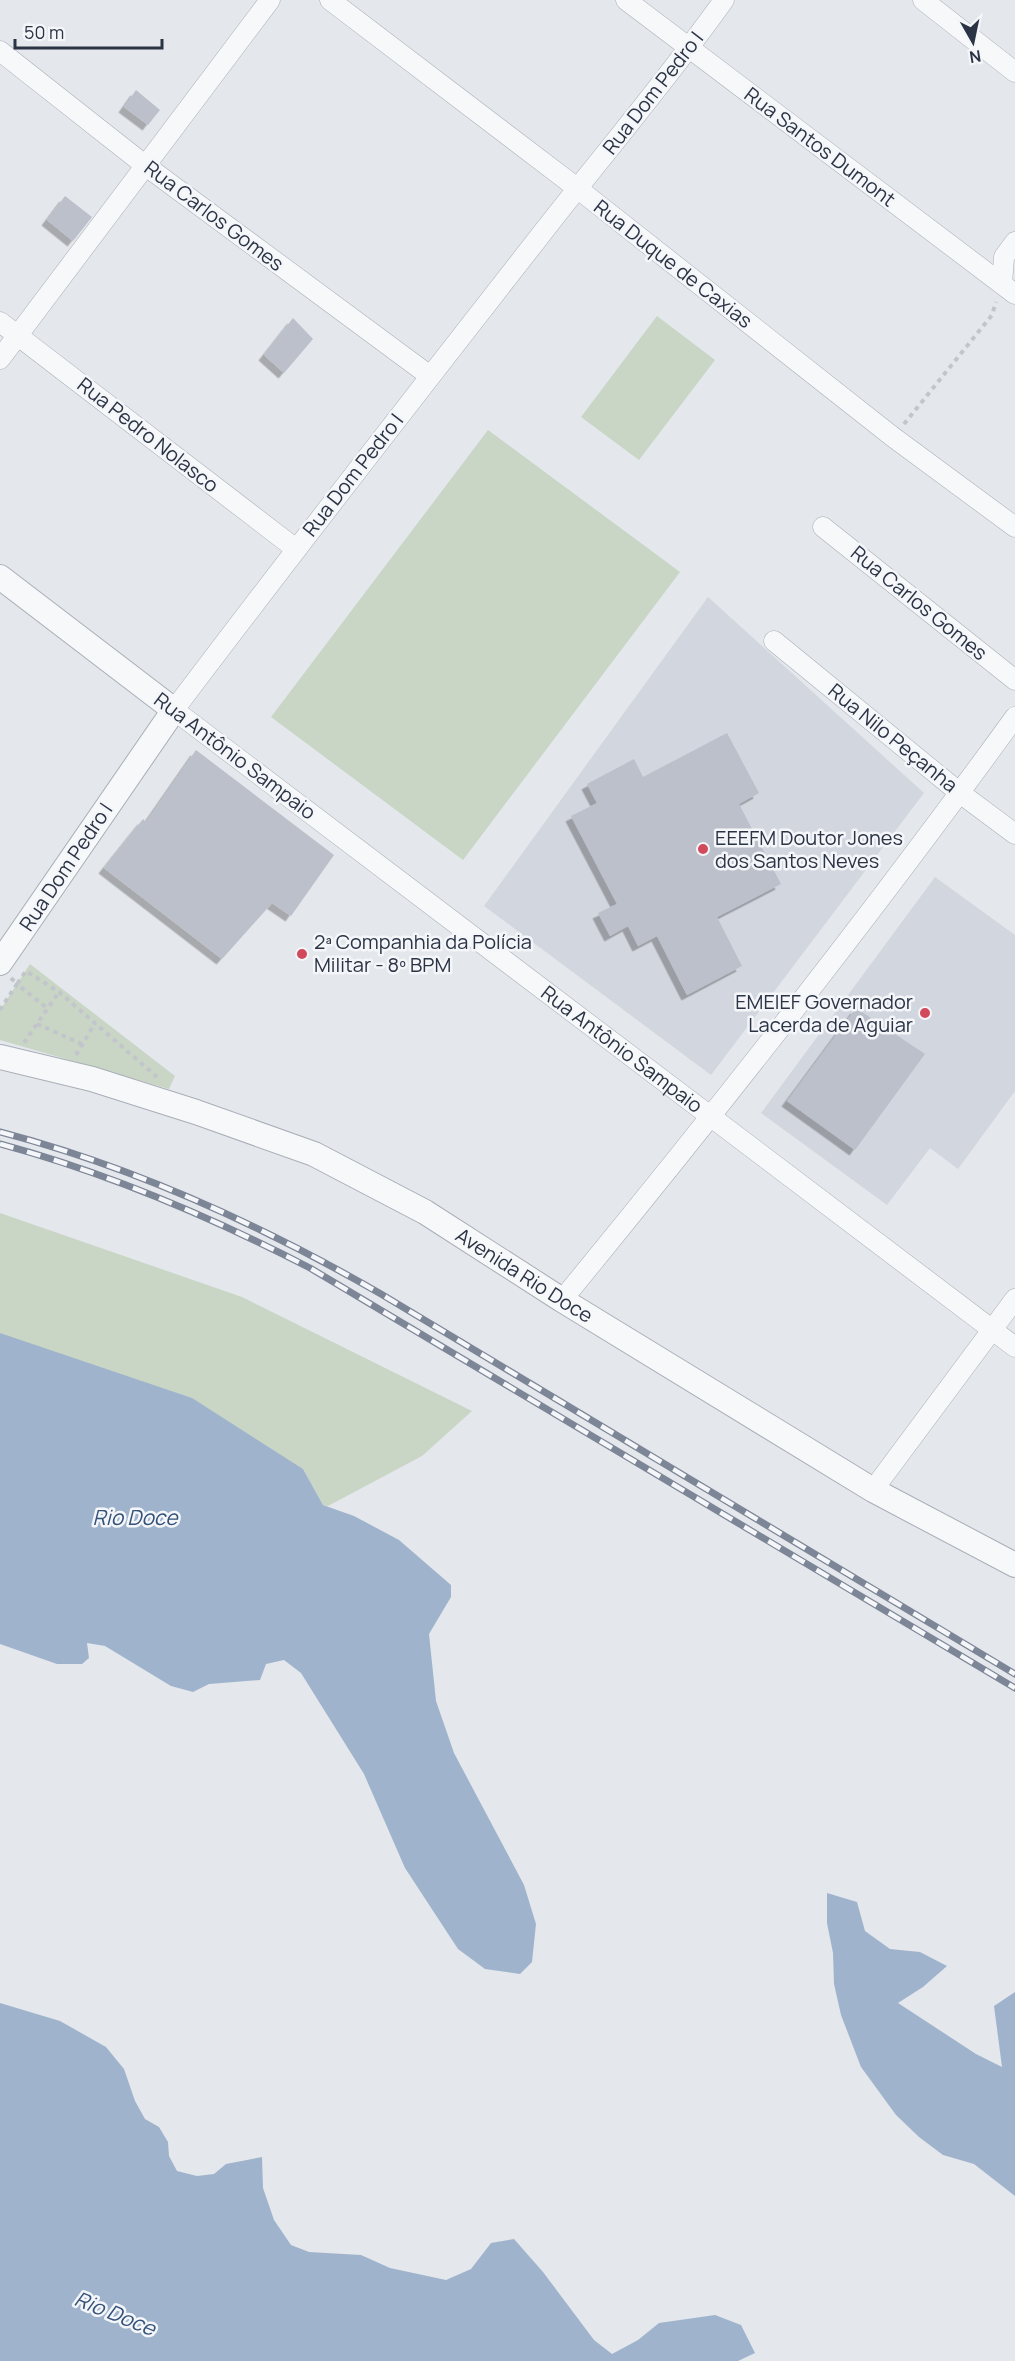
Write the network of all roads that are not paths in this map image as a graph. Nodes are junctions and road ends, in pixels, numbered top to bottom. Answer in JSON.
{"nodes":[{"id":1,"x":270,"y":0,"type":"edge"},
{"id":2,"x":330,"y":0,"type":"edge"},
{"id":3,"x":626,"y":0,"type":"edge"},
{"id":4,"x":724,"y":0,"type":"edge"},
{"id":5,"x":923,"y":0,"type":"edge"},
{"id":6,"x":690,"y":49,"type":"junction"},
{"id":7,"x":0,"y":51,"type":"edge"},
{"id":8,"x":1015,"y":72,"type":"edge"},
{"id":9,"x":146,"y":166,"type":"junction"},
{"id":10,"x":577,"y":188,"type":"junction"},
{"id":11,"x":1015,"y":242,"type":"edge"},
{"id":12,"x":1011,"y":285,"type":"edge"},
{"id":13,"x":0,"y":322,"type":"edge"},
{"id":14,"x":19,"y":336,"type":"junction"},
{"id":15,"x":0,"y":359,"type":"edge"},
{"id":16,"x":430,"y":376,"type":"junction"},
{"id":17,"x":823,"y":527,"type":"dead end"},
{"id":18,"x":1015,"y":527,"type":"edge"},
{"id":19,"x":296,"y":549,"type":"junction"},
{"id":20,"x":0,"y":577,"type":"edge"},
{"id":21,"x":774,"y":641,"type":"dead end"},
{"id":22,"x":1015,"y":680,"type":"edge"},
{"id":23,"x":174,"y":710,"type":"junction"},
{"id":24,"x":1015,"y":717,"type":"edge"},
{"id":25,"x":960,"y":793,"type":"junction"},
{"id":26,"x":1015,"y":834,"type":"edge"},
{"id":27,"x":0,"y":963,"type":"edge"},
{"id":28,"x":0,"y":1057,"type":"edge"},
{"id":29,"x":711,"y":1118,"type":"junction"},
{"id":30,"x":1015,"y":1299,"type":"edge"},
{"id":31,"x":562,"y":1300,"type":"junction"},
{"id":32,"x":991,"y":1330,"type":"junction"},
{"id":33,"x":1015,"y":1347,"type":"edge"},
{"id":34,"x":873,"y":1490,"type":"junction"},
{"id":35,"x":1015,"y":1565,"type":"edge"}],
"edges":[{"from":1,"to":9,"type":"street"},
{"from":2,"to":10,"type":"street","name":"Rua Duque de Caxias"},
{"from":3,"to":6,"type":"street","name":"Rua Santos Dumont"},
{"from":4,"to":6,"type":"street","name":"Rua Dom Pedro I"},
{"from":5,"to":8,"type":"street"},
{"from":6,"to":10,"type":"street","name":"Rua Dom Pedro I"},
{"from":6,"to":12,"type":"street","name":"Rua Santos Dumont"},
{"from":7,"to":9,"type":"street","name":"Rua Carlos Gomes"},
{"from":9,"to":14,"type":"street"},
{"from":9,"to":16,"type":"street","name":"Rua Carlos Gomes"},
{"from":10,"to":16,"type":"street","name":"Rua Dom Pedro I"},
{"from":10,"to":18,"type":"street","name":"Rua Duque de Caxias"},
{"from":11,"to":12,"type":"street"},
{"from":13,"to":14,"type":"street","name":"Rua Pedro Nolasco"},
{"from":14,"to":15,"type":"street"},
{"from":14,"to":19,"type":"street","name":"Rua Pedro Nolasco"},
{"from":16,"to":19,"type":"street","name":"Rua Dom Pedro I"},
{"from":17,"to":22,"type":"street","name":"Rua Carlos Gomes"},
{"from":19,"to":23,"type":"street","name":"Rua Dom Pedro I"},
{"from":20,"to":23,"type":"street","name":"Rua Antônio Sampaio"},
{"from":21,"to":25,"type":"street","name":"Rua Nilo Peçanha"},
{"from":23,"to":27,"type":"street","name":"Rua Dom Pedro I"},
{"from":23,"to":29,"type":"street","name":"Rua Antônio Sampaio"},
{"from":24,"to":25,"type":"street"},
{"from":25,"to":26,"type":"street","name":"Rua Nilo Peçanha"},
{"from":25,"to":29,"type":"street"},
{"from":28,"to":31,"type":"street","name":"Avenida Rio Doce"},
{"from":29,"to":31,"type":"street"},
{"from":29,"to":32,"type":"street","name":"Rua Antônio Sampaio"},
{"from":30,"to":32,"type":"street"},
{"from":31,"to":34,"type":"street","name":"Avenida Rio Doce"},
{"from":32,"to":33,"type":"street","name":"Rua Antônio Sampaio"},
{"from":32,"to":34,"type":"street"},
{"from":34,"to":35,"type":"street","name":"Avenida Rio Doce"}]}
